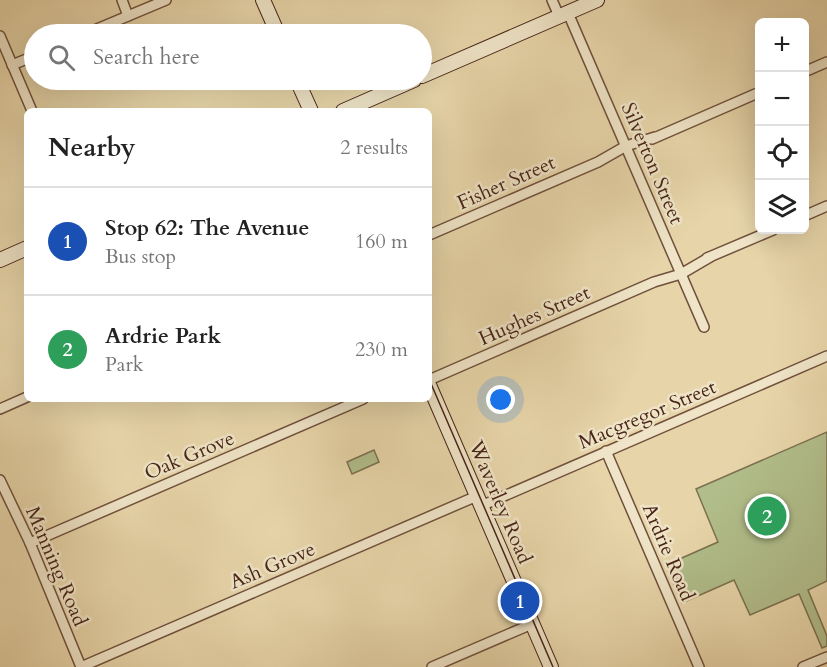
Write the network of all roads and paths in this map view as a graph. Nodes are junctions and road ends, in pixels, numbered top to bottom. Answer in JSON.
{"nodes":[{"id":1,"x":122,"y":0,"type":"edge"},
{"id":2,"x":166,"y":0,"type":"edge"},
{"id":3,"x":264,"y":0,"type":"edge"},
{"id":4,"x":552,"y":0,"type":"edge"},
{"id":5,"x":597,"y":0,"type":"edge"},
{"id":6,"x":564,"y":14,"type":"junction"},
{"id":7,"x":128,"y":16,"type":"junction"},
{"id":8,"x":109,"y":24,"type":"edge"},
{"id":9,"x":274,"y":24,"type":"edge"},
{"id":10,"x":0,"y":36,"type":"edge"},
{"id":11,"x":24,"y":60,"type":"edge"},
{"id":12,"x":827,"y":62,"type":"edge"},
{"id":13,"x":12,"y":65,"type":"junction"},
{"id":14,"x":809,"y":70,"type":"edge"},
{"id":15,"x":432,"y":72,"type":"edge"},
{"id":16,"x":302,"y":90,"type":"edge"},
{"id":17,"x":391,"y":90,"type":"edge"},
{"id":18,"x":755,"y":94,"type":"edge"},
{"id":19,"x":31,"y":108,"type":"edge"},
{"id":20,"x":310,"y":108,"type":"edge"},
{"id":21,"x":350,"y":108,"type":"edge"},
{"id":22,"x":627,"y":149,"type":"junction"},
{"id":23,"x":827,"y":206,"type":"edge"},
{"id":24,"x":809,"y":214,"type":"edge"},
{"id":25,"x":432,"y":234,"type":"edge"},
{"id":26,"x":764,"y":234,"type":"edge"},
{"id":27,"x":24,"y":249,"type":"edge"},
{"id":28,"x":0,"y":260,"type":"edge"},
{"id":29,"x":680,"y":271,"type":"junction"},
{"id":30,"x":704,"y":327,"type":"dead end"},
{"id":31,"x":827,"y":356,"type":"edge"},
{"id":32,"x":432,"y":379,"type":"edge"},
{"id":33,"x":432,"y":392,"type":"edge"},
{"id":34,"x":24,"y":399,"type":"edge"},
{"id":35,"x":356,"y":402,"type":"edge"},
{"id":36,"x":0,"y":409,"type":"edge"},
{"id":37,"x":606,"y":451,"type":"junction"},
{"id":38,"x":0,"y":480,"type":"edge"},
{"id":39,"x":479,"y":501,"type":"junction"},
{"id":40,"x":30,"y":543,"type":"junction"},
{"id":41,"x":532,"y":624,"type":"junction"},
{"id":42,"x":827,"y":657,"type":"edge"},
{"id":43,"x":81,"y":667,"type":"edge"},
{"id":44,"x":432,"y":667,"type":"edge"},
{"id":45,"x":551,"y":667,"type":"edge"},
{"id":46,"x":699,"y":667,"type":"edge"},
{"id":47,"x":803,"y":667,"type":"edge"}],
"edges":[{"from":1,"to":7,"type":"street"},
{"from":2,"to":7,"type":"street"},
{"from":3,"to":9,"type":"main road"},
{"from":4,"to":6,"type":"street","name":"Silverton Street"},
{"from":5,"to":6,"type":"main road"},
{"from":6,"to":15,"type":"main road"},
{"from":6,"to":22,"type":"street","name":"Silverton Street"},
{"from":7,"to":8,"type":"street"},
{"from":10,"to":13,"type":"street"},
{"from":11,"to":13,"type":"street"},
{"from":12,"to":14,"type":"street"},
{"from":13,"to":19,"type":"street"},
{"from":16,"to":20,"type":"main road"},
{"from":17,"to":21,"type":"main road"},
{"from":18,"to":22,"type":"street","name":"Fisher Street"},
{"from":22,"to":25,"type":"street","name":"Fisher Street"},
{"from":22,"to":29,"type":"street","name":"Silverton Street"},
{"from":23,"to":24,"type":"street"},
{"from":26,"to":29,"type":"street","name":"Hughes Street"},
{"from":27,"to":28,"type":"main road"},
{"from":29,"to":30,"type":"street","name":"Silverton Street"},
{"from":29,"to":32,"type":"street","name":"Hughes Street"},
{"from":31,"to":37,"type":"street","name":"Macgregor Street"},
{"from":33,"to":39,"type":"main road","name":"Waverley Road"},
{"from":34,"to":36,"type":"street"},
{"from":35,"to":40,"type":"street","name":"Oak Grove"},
{"from":37,"to":39,"type":"street","name":"Macgregor Street"},
{"from":37,"to":46,"type":"street","name":"Ardrie Road"},
{"from":38,"to":40,"type":"street","name":"Manning Road"},
{"from":39,"to":41,"type":"main road","name":"Waverley Road"},
{"from":39,"to":43,"type":"street","name":"Ash Grove"},
{"from":40,"to":43,"type":"street","name":"Manning Road"},
{"from":41,"to":44,"type":"street"},
{"from":41,"to":45,"type":"main road","name":"Waverley Road"},
{"from":42,"to":47,"type":"street"}]}
